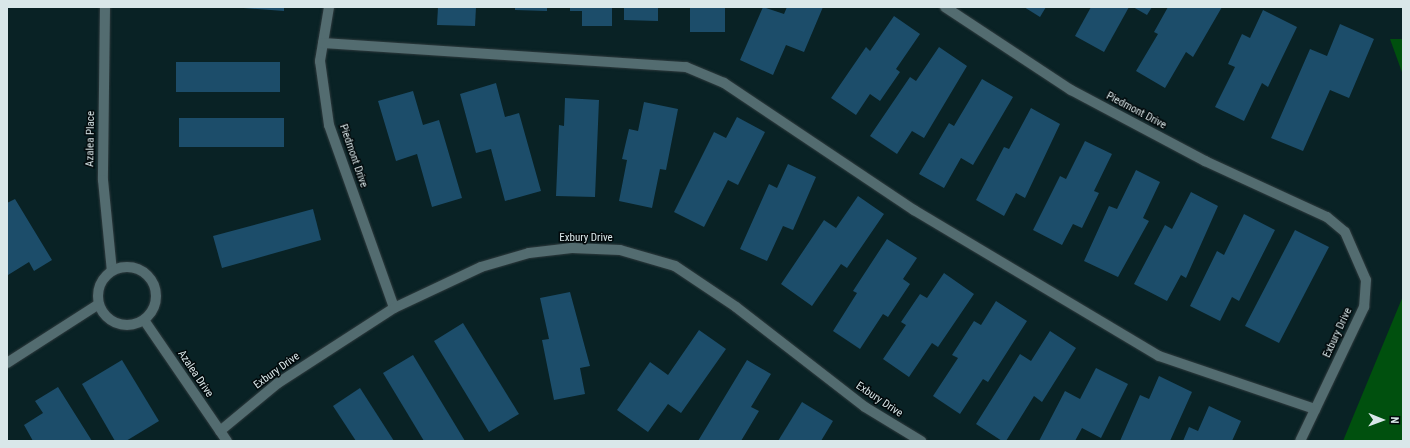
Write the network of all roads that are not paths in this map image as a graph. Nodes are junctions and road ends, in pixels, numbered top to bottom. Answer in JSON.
{"nodes":[{"id":1,"x":105,"y":7,"type":"edge"},
{"id":2,"x":329,"y":7,"type":"edge"},
{"id":3,"x":945,"y":7,"type":"edge"},
{"id":4,"x":323,"y":43,"type":"junction"},
{"id":5,"x":1328,"y":217,"type":"joint"},
{"id":6,"x":112,"y":271,"type":"junction"},
{"id":7,"x":99,"y":304,"type":"junction"},
{"id":8,"x":394,"y":308,"type":"junction"},
{"id":9,"x":144,"y":320,"type":"junction"},
{"id":10,"x":7,"y":363,"type":"edge"},
{"id":11,"x":1315,"y":409,"type":"junction"},
{"id":12,"x":220,"y":431,"type":"junction"},
{"id":13,"x":227,"y":441,"type":"edge"},
{"id":14,"x":921,"y":441,"type":"edge"},
{"id":15,"x":1300,"y":441,"type":"edge"}],
"edges":[{"from":1,"to":6,"type":"street","name":"Azalea Place"},
{"from":2,"to":4,"type":"street","name":"Piedmont Drive"},
{"from":3,"to":5,"type":"street","name":"Piedmont Drive"},
{"from":4,"to":8,"type":"street","name":"Piedmont Drive"},
{"from":4,"to":11,"type":"street"},
{"from":5,"to":11,"type":"street","name":"Exbury Drive"},
{"from":6,"to":7,"type":"street"},
{"from":6,"to":9,"type":"street"},
{"from":7,"to":9,"type":"street"},
{"from":7,"to":10,"type":"street"},
{"from":8,"to":12,"type":"street","name":"Exbury Drive"},
{"from":8,"to":14,"type":"street","name":"Exbury Drive"},
{"from":9,"to":12,"type":"street","name":"Azalea Drive"},
{"from":11,"to":15,"type":"street","name":"Exbury Drive"},
{"from":12,"to":13,"type":"street","name":"Azalea Drive"}]}
